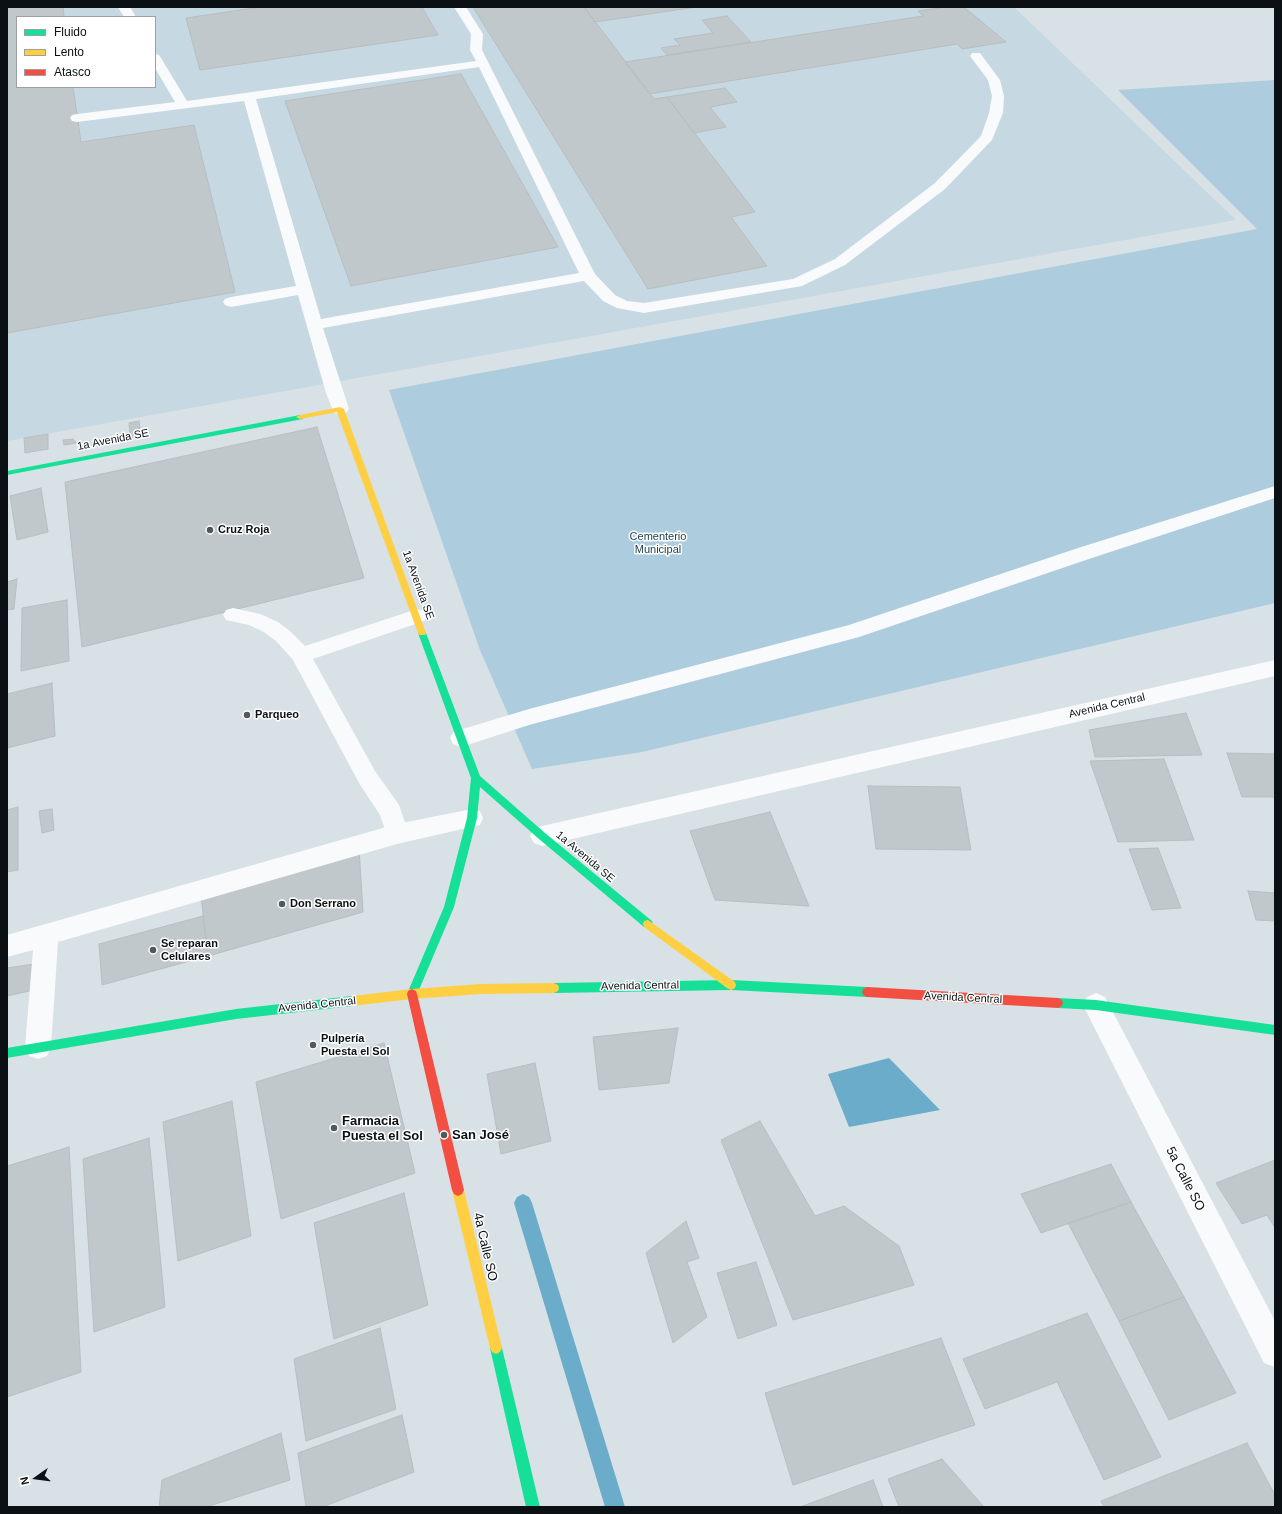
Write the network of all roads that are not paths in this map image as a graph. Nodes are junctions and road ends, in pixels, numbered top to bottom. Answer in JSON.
{"nodes":[{"id":1,"x":124,"y":7,"type":"edge"},
{"id":2,"x":460,"y":7,"type":"edge"},
{"id":3,"x":129,"y":16,"type":"edge"},
{"id":4,"x":976,"y":56,"type":"dead end"},
{"id":5,"x":156,"y":60,"type":"edge"},
{"id":6,"x":483,"y":63,"type":"junction"},
{"id":7,"x":249,"y":96,"type":"junction"},
{"id":8,"x":184,"y":104,"type":"junction"},
{"id":9,"x":77,"y":118,"type":"dead end"},
{"id":10,"x":588,"y":276,"type":"junction"},
{"id":11,"x":305,"y":289,"type":"junction"},
{"id":12,"x":231,"y":302,"type":"dead end"},
{"id":13,"x":314,"y":325,"type":"junction"},
{"id":14,"x":340,"y":409,"type":"junction"},
{"id":15,"x":7,"y":473,"type":"edge"},
{"id":16,"x":1275,"y":492,"type":"edge"},
{"id":17,"x":233,"y":615,"type":"dead end"},
{"id":18,"x":416,"y":616,"type":"junction"},
{"id":19,"x":301,"y":655,"type":"junction"},
{"id":20,"x":1275,"y":668,"type":"edge"},
{"id":21,"x":461,"y":738,"type":"junction"},
{"id":22,"x":476,"y":778,"type":"junction"},
{"id":23,"x":472,"y":818,"type":"junction"},
{"id":24,"x":397,"y":834,"type":"junction"},
{"id":25,"x":542,"y":836,"type":"junction"},
{"id":26,"x":46,"y":935,"type":"junction"},
{"id":27,"x":7,"y":946,"type":"edge"},
{"id":28,"x":731,"y":985,"type":"junction"},
{"id":29,"x":412,"y":994,"type":"junction"},
{"id":30,"x":1096,"y":1006,"type":"junction"},
{"id":31,"x":1275,"y":1030,"type":"edge"},
{"id":32,"x":38,"y":1047,"type":"junction"},
{"id":33,"x":7,"y":1053,"type":"edge"},
{"id":34,"x":1275,"y":1352,"type":"edge"},
{"id":35,"x":533,"y":1507,"type":"edge"}],
"edges":[{"from":1,"to":3,"type":"street"},
{"from":2,"to":6,"type":"street"},
{"from":4,"to":10,"type":"street"},
{"from":5,"to":8,"type":"street"},
{"from":6,"to":7,"type":"street"},
{"from":6,"to":10,"type":"street"},
{"from":7,"to":8,"type":"street"},
{"from":7,"to":11,"type":"street"},
{"from":8,"to":9,"type":"street"},
{"from":10,"to":13,"type":"street"},
{"from":11,"to":12,"type":"street"},
{"from":11,"to":13,"type":"street"},
{"from":13,"to":14,"type":"street"},
{"from":14,"to":15,"type":"street","name":"1a Avenida SE"},
{"from":14,"to":18,"type":"street","name":"1a Avenida SE"},
{"from":16,"to":21,"type":"street"},
{"from":17,"to":19,"type":"street"},
{"from":18,"to":19,"type":"street"},
{"from":18,"to":21,"type":"street","name":"1a Avenida SE"},
{"from":19,"to":24,"type":"street"},
{"from":20,"to":25,"type":"street","name":"Avenida Central"},
{"from":21,"to":22,"type":"street","name":"1a Avenida SE"},
{"from":22,"to":23,"type":"street"},
{"from":22,"to":25,"type":"street","name":"1a Avenida SE"},
{"from":23,"to":24,"type":"street"},
{"from":23,"to":29,"type":"street"},
{"from":24,"to":26,"type":"street"},
{"from":25,"to":28,"type":"street","name":"1a Avenida SE"},
{"from":26,"to":27,"type":"street"},
{"from":26,"to":32,"type":"street"},
{"from":28,"to":29,"type":"street","name":"Avenida Central"},
{"from":28,"to":30,"type":"street","name":"Avenida Central"},
{"from":29,"to":32,"type":"street","name":"Avenida Central"},
{"from":29,"to":35,"type":"street","name":"4a Calle SO"},
{"from":30,"to":31,"type":"street","name":"Avenida Central"},
{"from":30,"to":34,"type":"street","name":"5a Calle SO"},
{"from":32,"to":33,"type":"street","name":"Avenida Central"}]}
